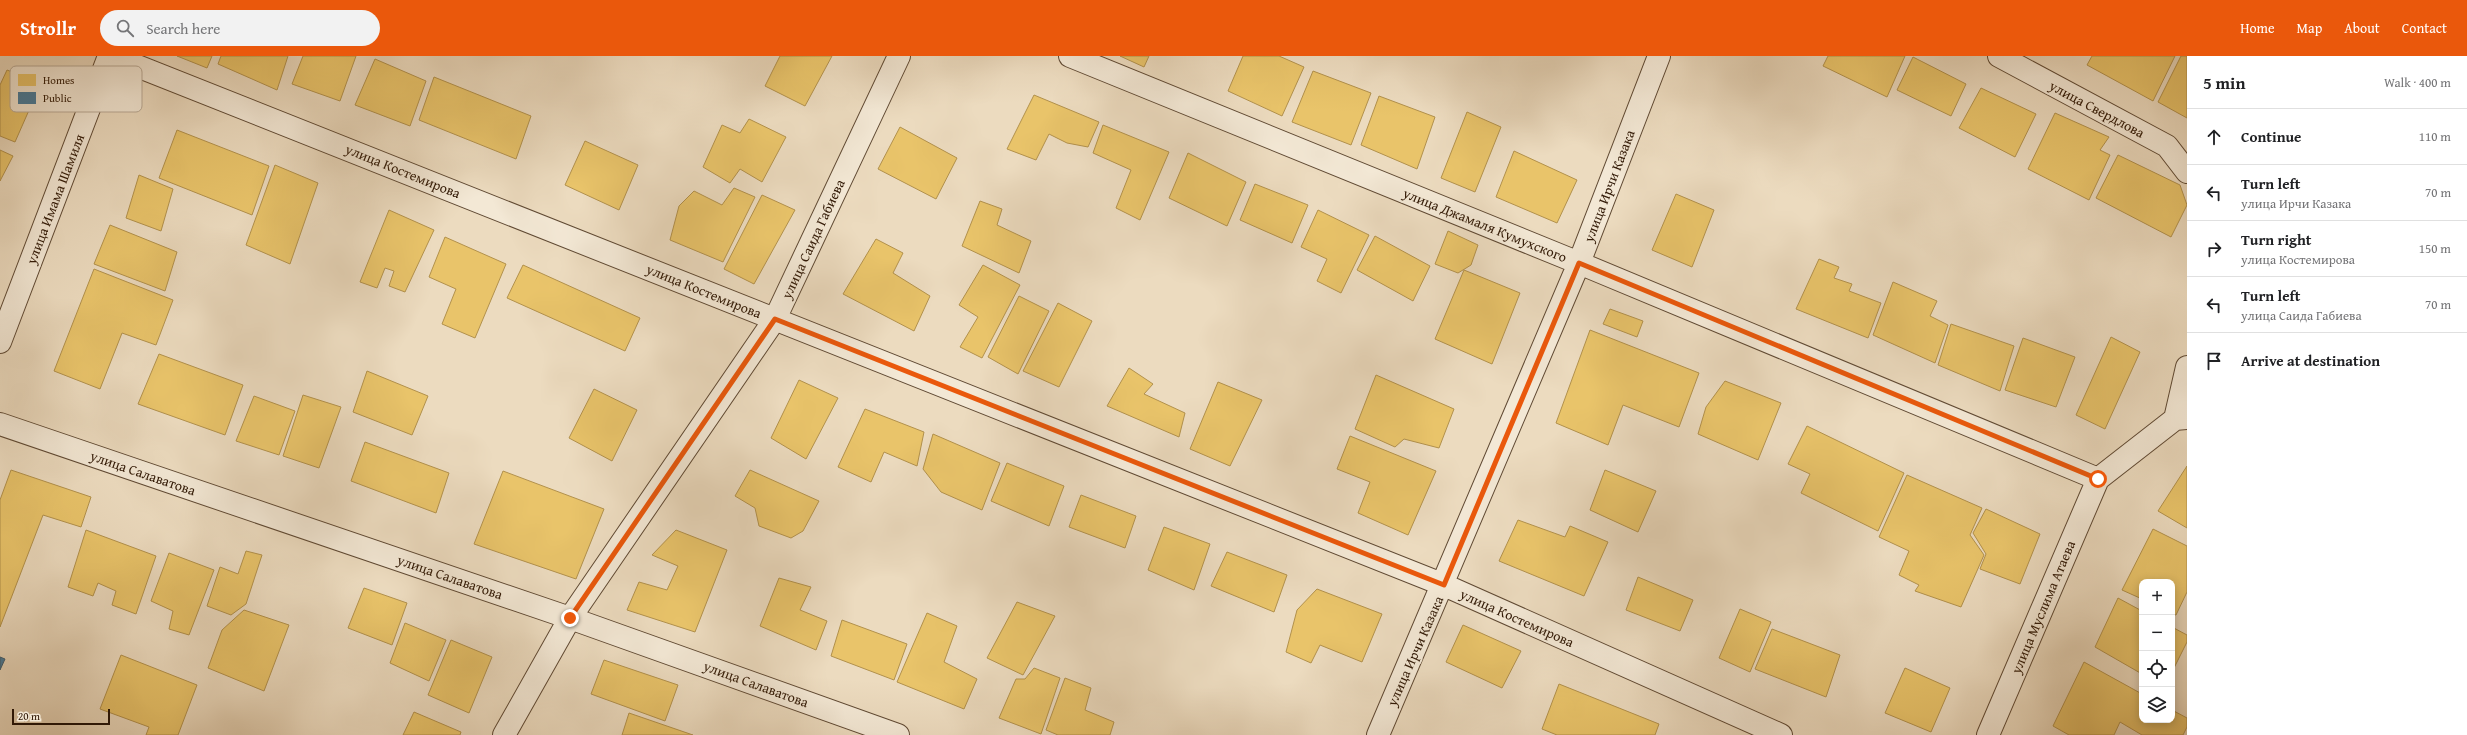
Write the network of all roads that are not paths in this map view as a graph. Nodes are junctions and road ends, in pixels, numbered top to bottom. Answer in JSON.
{"nodes":[{"id":1,"x":111,"y":56,"type":"edge"},
{"id":2,"x":899,"y":56,"type":"edge"},
{"id":3,"x":1070,"y":56,"type":"edge"},
{"id":4,"x":1659,"y":56,"type":"edge"},
{"id":5,"x":1999,"y":56,"type":"edge"},
{"id":6,"x":107,"y":66,"type":"edge"},
{"id":7,"x":136,"y":66,"type":"edge"},
{"id":8,"x":142,"y":68,"type":"edge"},
{"id":9,"x":89,"y":112,"type":"edge"},
{"id":10,"x":2187,"y":172,"type":"edge"},
{"id":11,"x":1579,"y":263,"type":"junction"},
{"id":12,"x":775,"y":319,"type":"junction"},
{"id":13,"x":0,"y":342,"type":"edge"},
{"id":14,"x":2187,"y":367,"type":"edge"},
{"id":15,"x":2181,"y":419,"type":"edge"},
{"id":16,"x":0,"y":424,"type":"edge"},
{"id":17,"x":2098,"y":479,"type":"junction"},
{"id":18,"x":1444,"y":585,"type":"junction"},
{"id":19,"x":570,"y":618,"type":"junction"},
{"id":20,"x":504,"y":735,"type":"edge"},
{"id":21,"x":898,"y":735,"type":"edge"},
{"id":22,"x":1378,"y":735,"type":"edge"},
{"id":23,"x":1781,"y":735,"type":"edge"},
{"id":24,"x":1988,"y":735,"type":"edge"}],
"edges":[{"from":1,"to":6,"type":"street","name":"улица Имама Шамиля"},
{"from":1,"to":7,"type":"street","name":"улица Костемирова"},
{"from":2,"to":12,"type":"street","name":"улица Саида Габиева"},
{"from":3,"to":11,"type":"street","name":"улица Джамаля Кумухского"},
{"from":4,"to":11,"type":"street","name":"улица Ирчи Казака"},
{"from":5,"to":10,"type":"street","name":"улица Свердлова"},
{"from":8,"to":12,"type":"street","name":"улица Костемирова"},
{"from":9,"to":13,"type":"street","name":"улица Имама Шамиля"},
{"from":11,"to":17,"type":"street","name":"улица Джамаля Кумухского"},
{"from":11,"to":18,"type":"street","name":"улица Ирчи Казака"},
{"from":12,"to":18,"type":"street","name":"улица Костемирова"},
{"from":12,"to":19,"type":"street","name":"улица Саида Габиева"},
{"from":14,"to":15,"type":"street"},
{"from":15,"to":17,"type":"street"},
{"from":16,"to":19,"type":"street","name":"улица Салаватова"},
{"from":17,"to":24,"type":"street","name":"улица Муслима Атаева"},
{"from":18,"to":22,"type":"street","name":"улица Ирчи Казака"},
{"from":18,"to":23,"type":"street","name":"улица Костемирова"},
{"from":19,"to":20,"type":"street","name":"улица Саида Габиева"},
{"from":19,"to":21,"type":"street","name":"улица Салаватова"}]}
